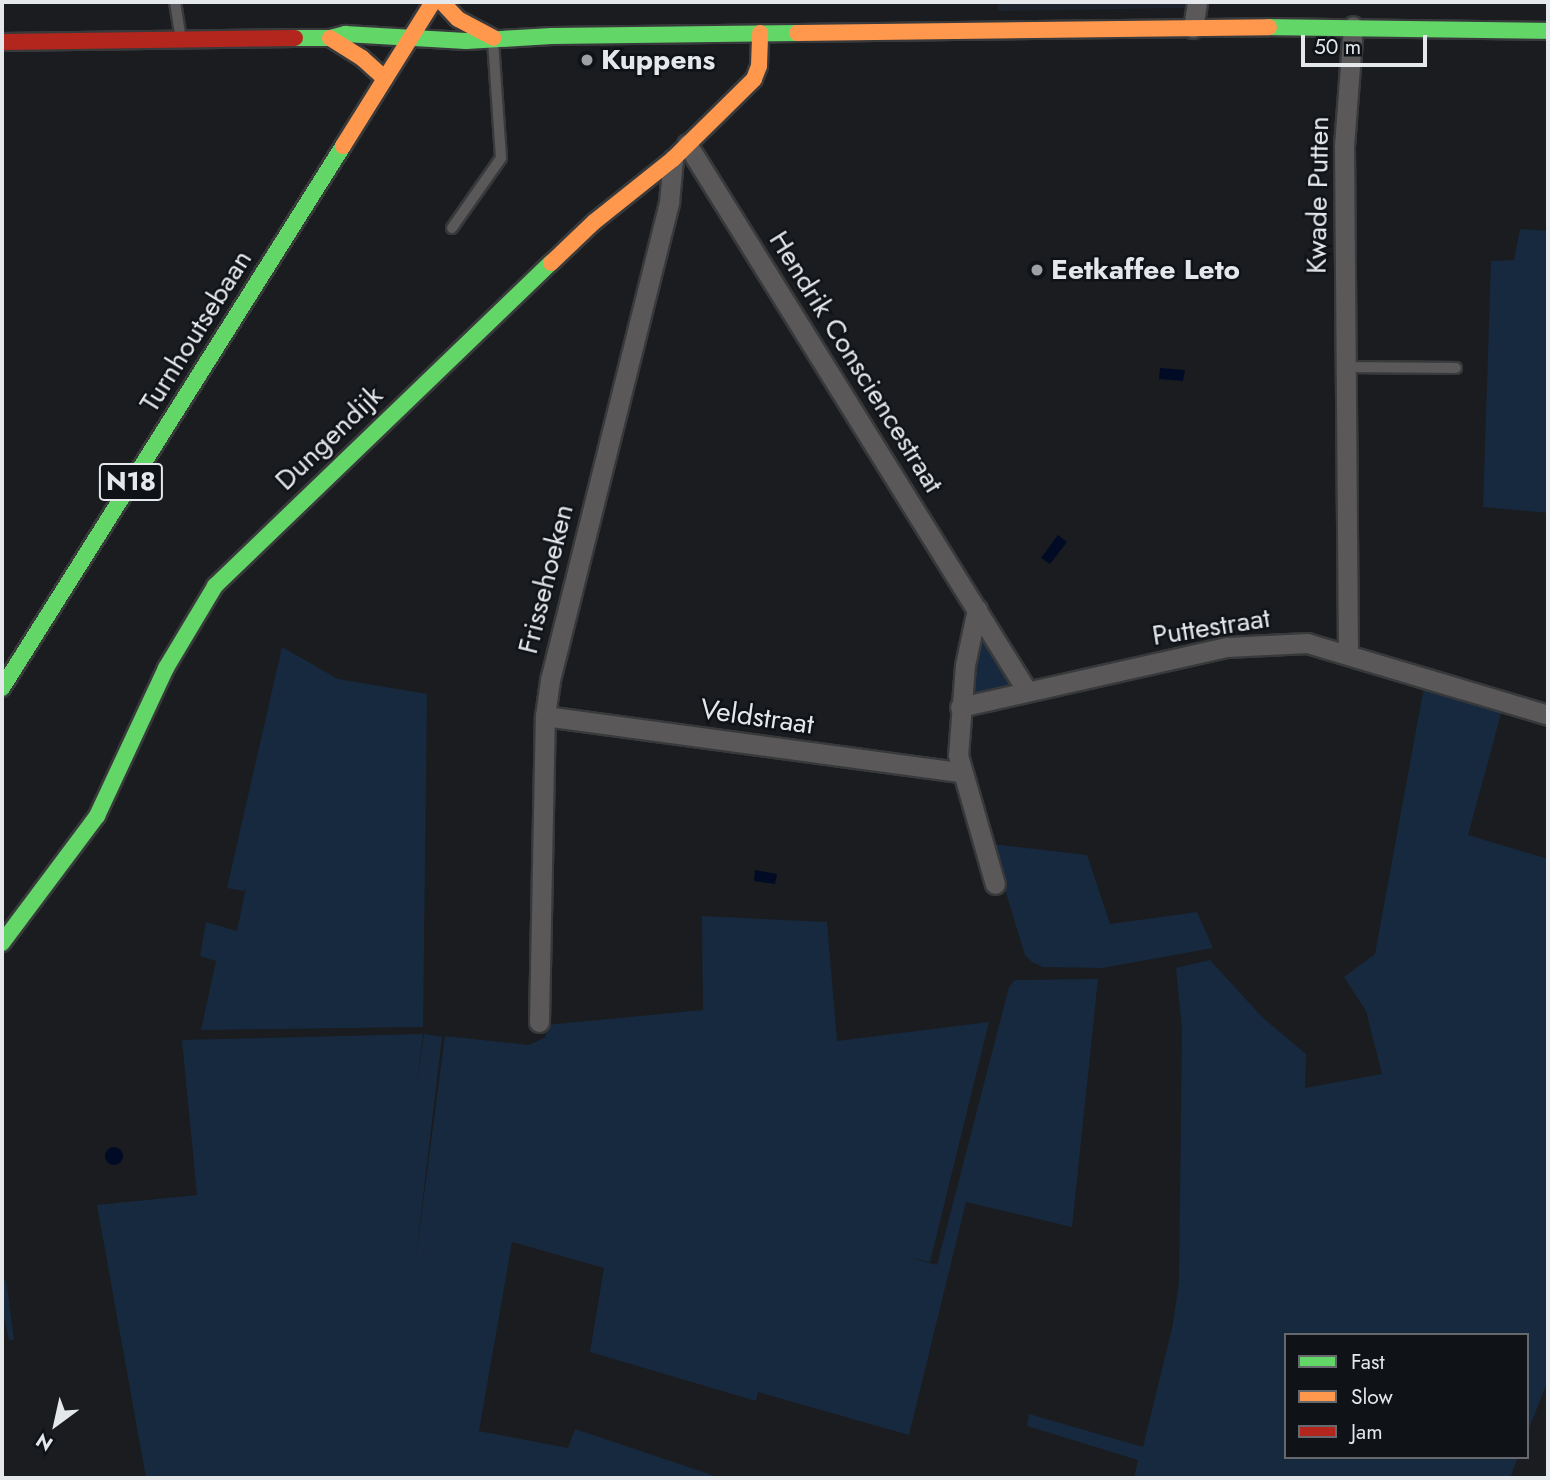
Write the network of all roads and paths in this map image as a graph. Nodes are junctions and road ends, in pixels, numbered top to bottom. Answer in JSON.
{"nodes":[{"id":1,"x":175,"y":2,"type":"edge"},
{"id":2,"x":433,"y":2,"type":"edge"},
{"id":3,"x":442,"y":2,"type":"edge"},
{"id":4,"x":1197,"y":2,"type":"edge"},
{"id":5,"x":1353,"y":26,"type":"junction"},
{"id":6,"x":1193,"y":28,"type":"junction"},
{"id":7,"x":1548,"y":31,"type":"edge"},
{"id":8,"x":760,"y":33,"type":"junction"},
{"id":9,"x":330,"y":38,"type":"junction"},
{"id":10,"x":411,"y":38,"type":"junction"},
{"id":11,"x":493,"y":38,"type":"junction"},
{"id":12,"x":181,"y":39,"type":"junction"},
{"id":13,"x":2,"y":42,"type":"edge"},
{"id":14,"x":385,"y":79,"type":"junction"},
{"id":15,"x":687,"y":144,"type":"junction"},
{"id":16,"x":673,"y":159,"type":"junction"},
{"id":17,"x":453,"y":228,"type":"dead end"},
{"id":18,"x":1344,"y":366,"type":"junction"},
{"id":19,"x":1456,"y":368,"type":"dead end"},
{"id":20,"x":977,"y":609,"type":"junction"},
{"id":21,"x":1348,"y":654,"type":"junction"},
{"id":22,"x":2,"y":688,"type":"edge"},
{"id":23,"x":1027,"y":691,"type":"junction"},
{"id":24,"x":960,"y":707,"type":"junction"},
{"id":25,"x":1548,"y":715,"type":"edge"},
{"id":26,"x":545,"y":716,"type":"junction"},
{"id":27,"x":961,"y":772,"type":"junction"},
{"id":28,"x":995,"y":884,"type":"dead end"},
{"id":29,"x":2,"y":943,"type":"edge"},
{"id":30,"x":539,"y":1022,"type":"dead end"}],
"edges":[{"from":1,"to":12,"type":"lane"},
{"from":2,"to":10,"type":"street","name":"Turnhoutsebaan","number":"N18"},
{"from":3,"to":11,"type":"street"},
{"from":4,"to":6,"type":"street"},
{"from":5,"to":6,"type":"street"},
{"from":5,"to":7,"type":"street"},
{"from":5,"to":18,"type":"street","name":"Kwade Putten"},
{"from":6,"to":8,"type":"street"},
{"from":8,"to":11,"type":"street"},
{"from":8,"to":15,"type":"street","name":"Dungendijk"},
{"from":9,"to":10,"type":"street"},
{"from":9,"to":12,"type":"street"},
{"from":9,"to":14,"type":"street"},
{"from":10,"to":11,"type":"street"},
{"from":10,"to":14,"type":"street","name":"Turnhoutsebaan","number":"N18"},
{"from":11,"to":17,"type":"lane"},
{"from":12,"to":13,"type":"street"},
{"from":14,"to":22,"type":"street","name":"Turnhoutsebaan","number":"N18"},
{"from":15,"to":16,"type":"street","name":"Dungendijk"},
{"from":15,"to":20,"type":"street","name":"Hendrik Consciencestraat"},
{"from":16,"to":26,"type":"street","name":"Frissehoeken"},
{"from":16,"to":29,"type":"street","name":"Dungendijk"},
{"from":18,"to":19,"type":"lane"},
{"from":18,"to":21,"type":"street","name":"Kwade Putten"},
{"from":20,"to":23,"type":"street","name":"Hendrik Consciencestraat"},
{"from":20,"to":24,"type":"street"},
{"from":21,"to":23,"type":"street","name":"Puttestraat"},
{"from":21,"to":25,"type":"street","name":"Puttestraat"},
{"from":23,"to":24,"type":"street","name":"Puttestraat"},
{"from":24,"to":27,"type":"street"},
{"from":26,"to":27,"type":"street","name":"Veldstraat"},
{"from":26,"to":30,"type":"street","name":"Frissehoeken"},
{"from":27,"to":28,"type":"street"}]}
